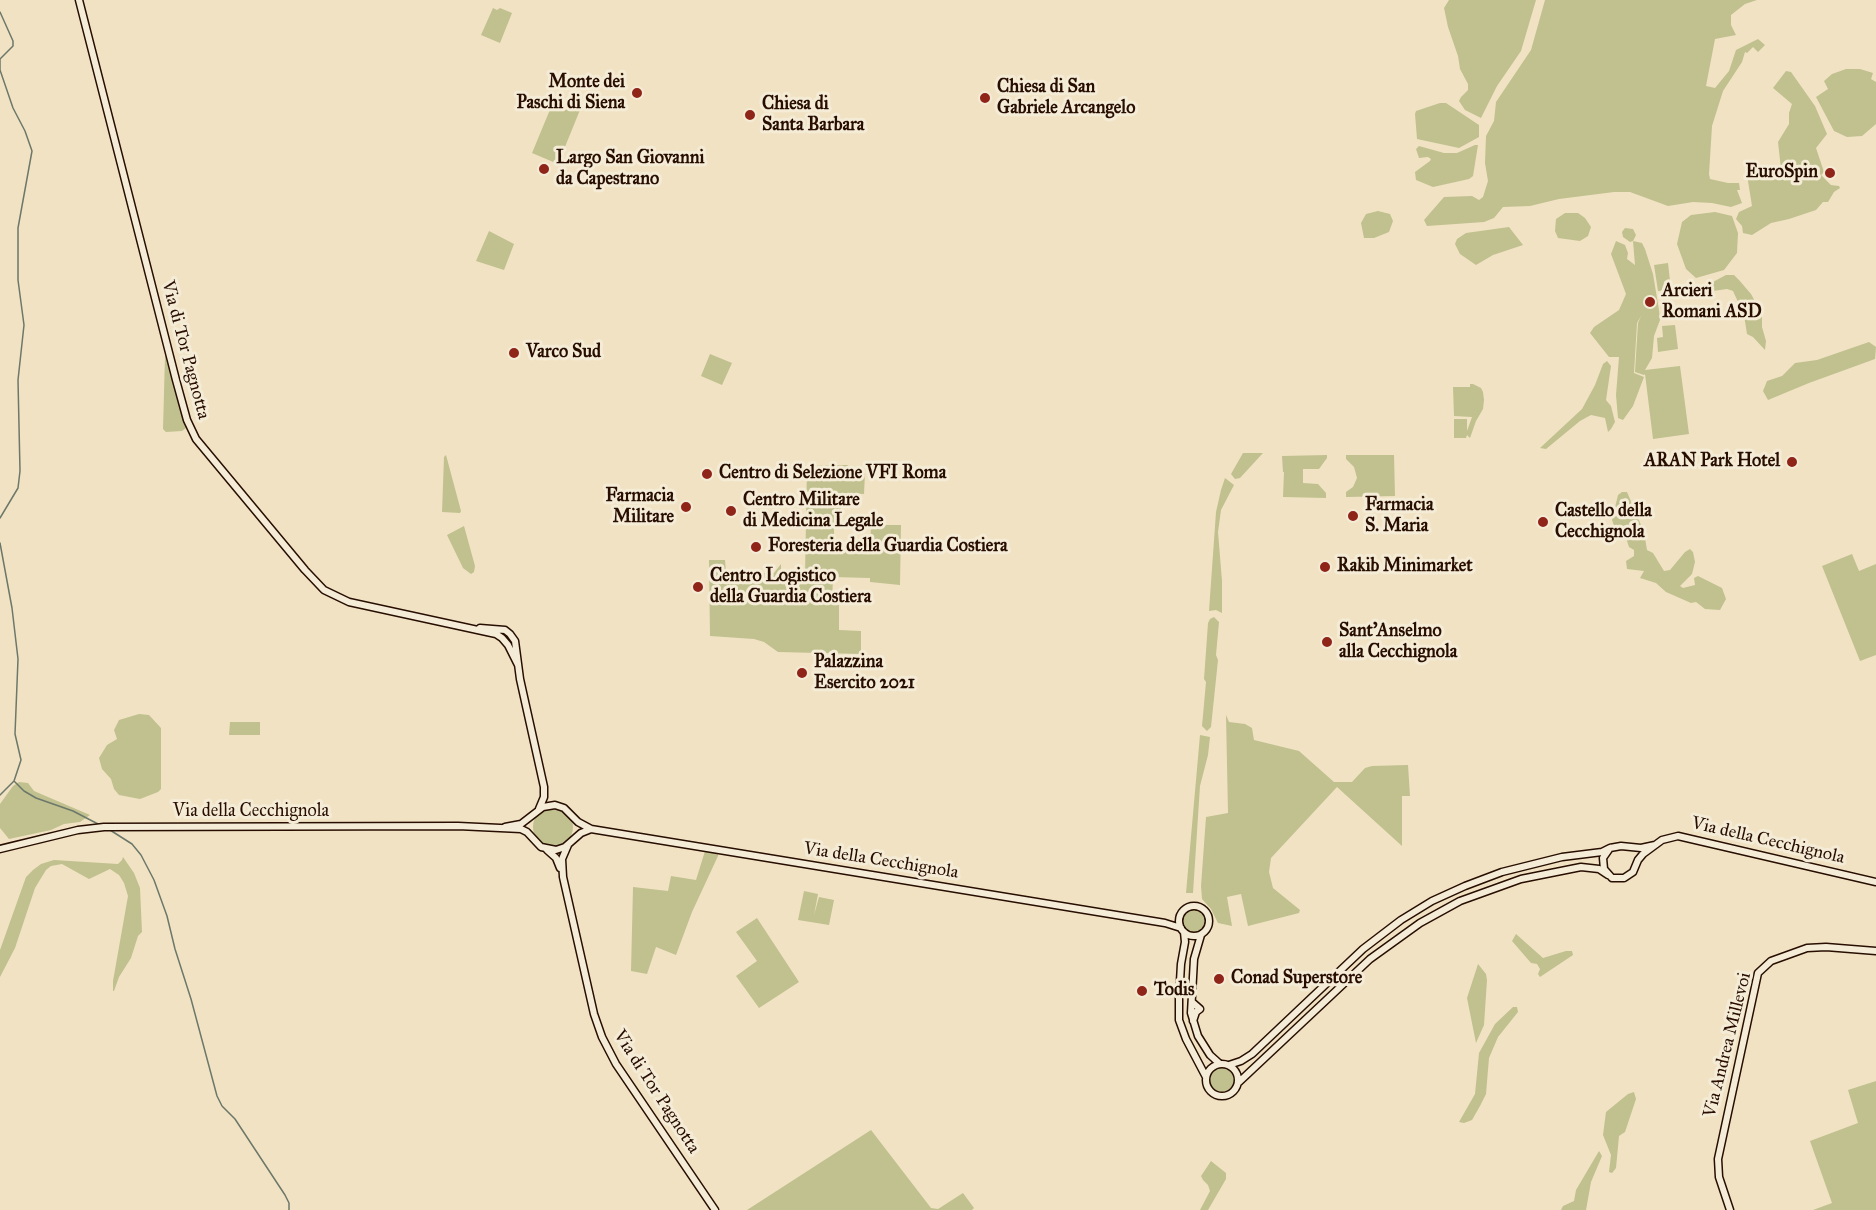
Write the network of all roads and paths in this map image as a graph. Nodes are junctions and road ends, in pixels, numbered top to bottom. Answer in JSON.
{"nodes":[{"id":1,"x":79,"y":0,"type":"edge"},
{"id":2,"x":544,"y":787,"type":"junction"},
{"id":3,"x":558,"y":805,"type":"junction"},
{"id":4,"x":539,"y":810,"type":"junction"},
{"id":5,"x":533,"y":816,"type":"junction"},
{"id":6,"x":573,"y":818,"type":"junction"},
{"id":7,"x":505,"y":827,"type":"junction"},
{"id":8,"x":591,"y":829,"type":"junction"},
{"id":9,"x":533,"y":838,"type":"junction"},
{"id":10,"x":571,"y":841,"type":"junction"},
{"id":11,"x":1655,"y":845,"type":"junction"},
{"id":12,"x":1627,"y":847,"type":"junction"},
{"id":13,"x":1610,"y":848,"type":"junction"},
{"id":14,"x":0,"y":849,"type":"edge"},
{"id":15,"x":546,"y":849,"type":"junction"},
{"id":16,"x":1636,"y":864,"type":"junction"},
{"id":17,"x":1608,"y":874,"type":"junction"},
{"id":18,"x":563,"y":877,"type":"junction"},
{"id":19,"x":1876,"y":882,"type":"edge"},
{"id":20,"x":1179,"y":916,"type":"junction"},
{"id":21,"x":1165,"y":923,"type":"junction"},
{"id":22,"x":1182,"y":930,"type":"junction"},
{"id":23,"x":1202,"y":935,"type":"junction"},
{"id":24,"x":1876,"y":951,"type":"edge"},
{"id":25,"x":1220,"y":1064,"type":"junction"},
{"id":26,"x":1229,"y":1065,"type":"junction"},
{"id":27,"x":1206,"y":1077,"type":"junction"},
{"id":28,"x":1239,"y":1082,"type":"junction"},
{"id":29,"x":716,"y":1210,"type":"edge"},
{"id":30,"x":1730,"y":1210,"type":"edge"}],
"edges":[{"from":1,"to":2,"type":"street","name":"Via di Tor Pagnotta"},
{"from":2,"to":3,"type":"street","name":"Via di Tor Pagnotta"},
{"from":2,"to":4,"type":"street","name":"Via di Tor Pagnotta"},
{"from":3,"to":4,"type":"street"},
{"from":3,"to":6,"type":"street","name":"Via della Cecchignola"},
{"from":4,"to":5,"type":"street","name":"Via della Cecchignola"},
{"from":5,"to":7,"type":"street","name":"Via della Cecchignola"},
{"from":5,"to":9,"type":"street"},
{"from":6,"to":8,"type":"street","name":"Via della Cecchignola"},
{"from":6,"to":10,"type":"street"},
{"from":7,"to":9,"type":"street","name":"Via della Cecchignola"},
{"from":7,"to":14,"type":"street","name":"Via della Cecchignola"},
{"from":8,"to":10,"type":"street"},
{"from":8,"to":21,"type":"street","name":"Via della Cecchignola"},
{"from":9,"to":15,"type":"street","name":"Via della Cecchignola"},
{"from":10,"to":15,"type":"street"},
{"from":10,"to":18,"type":"street","name":"Via di Tor Pagnotta"},
{"from":11,"to":12,"type":"street","name":"Via della Cecchignola"},
{"from":11,"to":16,"type":"street","name":"Via della Cecchignola"},
{"from":11,"to":19,"type":"street","name":"Via della Cecchignola"},
{"from":12,"to":13,"type":"street"},
{"from":12,"to":16,"type":"street"},
{"from":13,"to":17,"type":"street"},
{"from":13,"to":26,"type":"street"},
{"from":15,"to":18,"type":"street","name":"Via di Tor Pagnotta"},
{"from":16,"to":17,"type":"street"},
{"from":17,"to":28,"type":"street"},
{"from":18,"to":29,"type":"street","name":"Via di Tor Pagnotta"},
{"from":20,"to":21,"type":"street"},
{"from":20,"to":22,"type":"street"},
{"from":20,"to":23,"type":"street"},
{"from":21,"to":22,"type":"street","name":"Via della Cecchignola"},
{"from":22,"to":23,"type":"street"},
{"from":22,"to":27,"type":"street"},
{"from":23,"to":25,"type":"street"},
{"from":24,"to":30,"type":"street","name":"Via Andrea Millevoi"},
{"from":25,"to":26,"type":"street"},
{"from":25,"to":27,"type":"street"},
{"from":26,"to":28,"type":"street"},
{"from":27,"to":28,"type":"street"}]}
